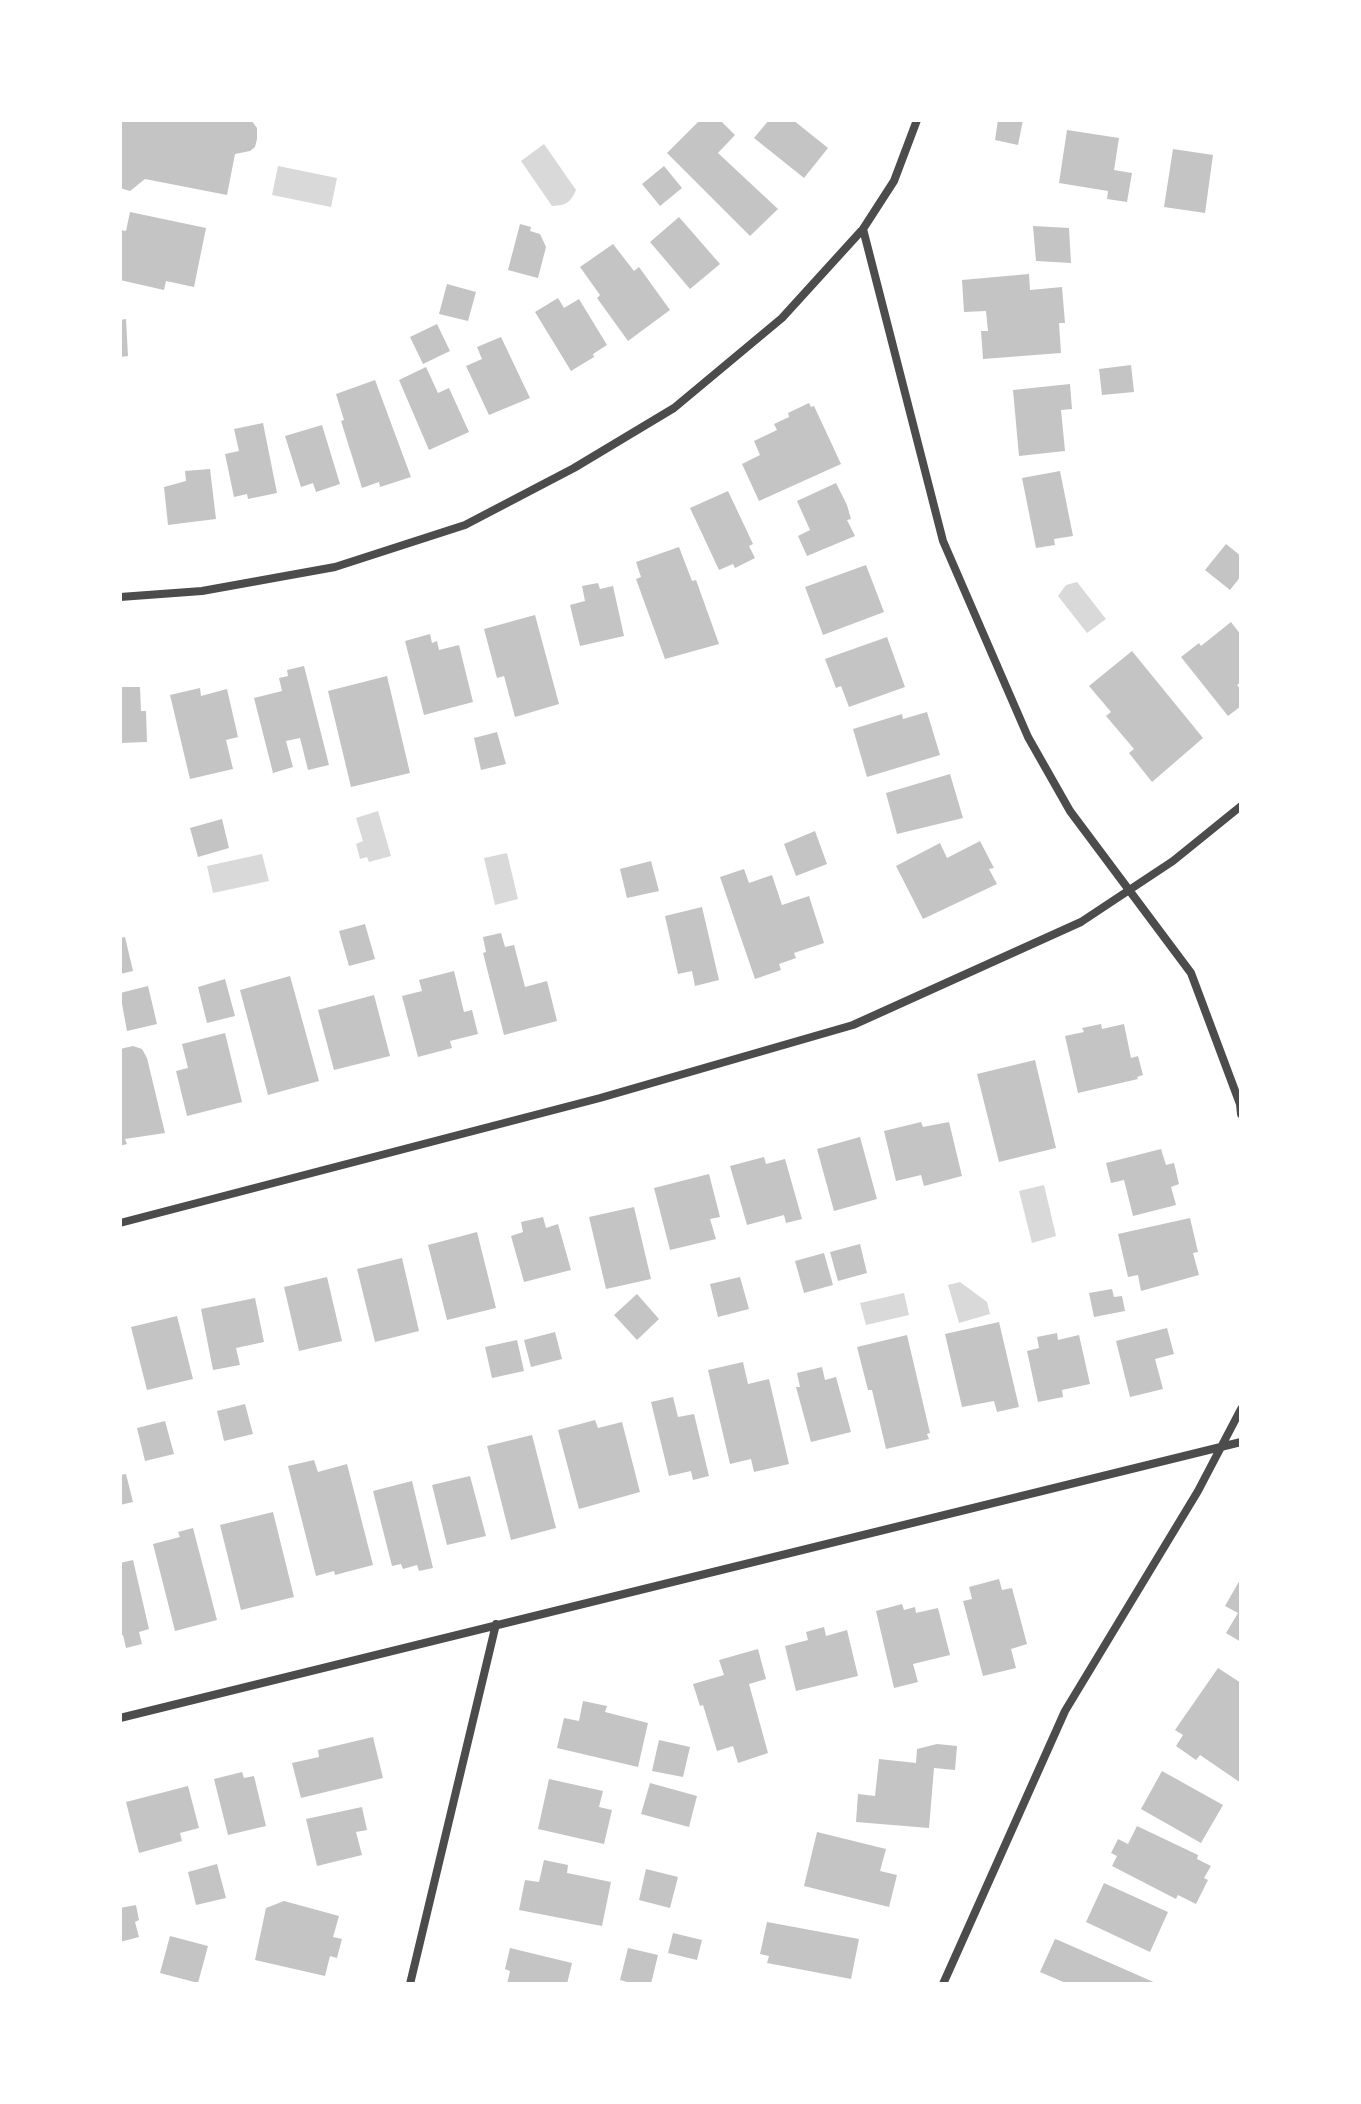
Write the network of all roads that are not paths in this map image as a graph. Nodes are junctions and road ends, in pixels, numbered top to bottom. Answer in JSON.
{"nodes":[{"id":1,"x":917,"y":120,"type":"edge"},
{"id":2,"x":863,"y":229,"type":"junction"},
{"id":3,"x":120,"y":597,"type":"edge"},
{"id":4,"x":1241,"y":806,"type":"edge"},
{"id":5,"x":1130,"y":888,"type":"junction"},
{"id":6,"x":1241,"y":1114,"type":"edge"},
{"id":7,"x":120,"y":1223,"type":"edge"},
{"id":8,"x":1241,"y":1409,"type":"edge"},
{"id":9,"x":1241,"y":1442,"type":"edge"},
{"id":10,"x":1222,"y":1448,"type":"junction"},
{"id":11,"x":496,"y":1624,"type":"junction"},
{"id":12,"x":120,"y":1718,"type":"edge"},
{"id":13,"x":410,"y":1984,"type":"edge"},
{"id":14,"x":943,"y":1984,"type":"edge"}],
"edges":[{"from":1,"to":2,"type":"street"},
{"from":2,"to":3,"type":"street"},
{"from":2,"to":5,"type":"street"},
{"from":4,"to":5,"type":"street"},
{"from":5,"to":6,"type":"street"},
{"from":5,"to":7,"type":"street"},
{"from":8,"to":10,"type":"street"},
{"from":9,"to":10,"type":"street"},
{"from":10,"to":11,"type":"street"},
{"from":10,"to":14,"type":"street"},
{"from":11,"to":12,"type":"street"},
{"from":11,"to":13,"type":"street"}]}
